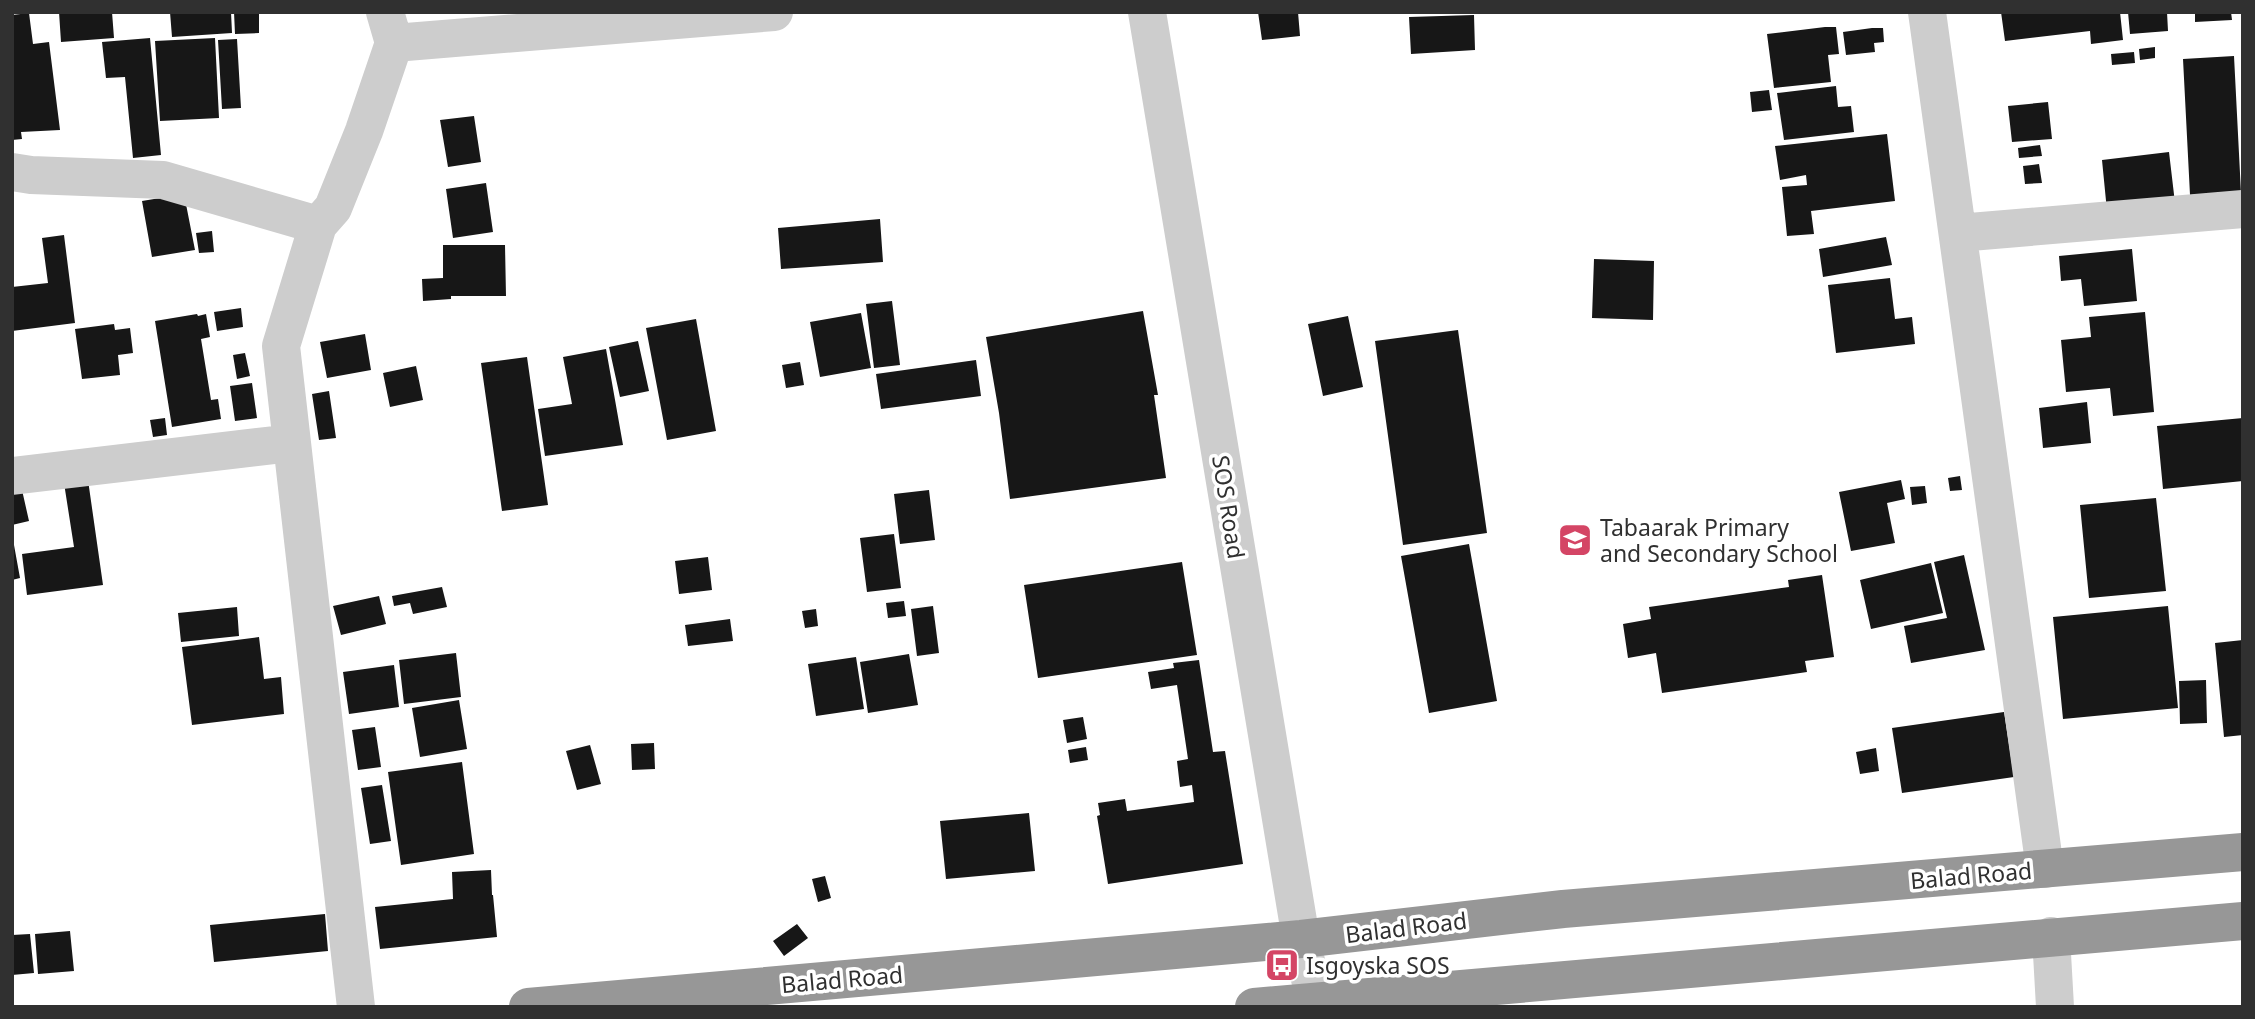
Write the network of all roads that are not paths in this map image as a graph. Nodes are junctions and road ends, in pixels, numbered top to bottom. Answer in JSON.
{"nodes":[{"id":1,"x":774,"y":12,"type":"edge"},
{"id":2,"x":1147,"y":12,"type":"edge"},
{"id":3,"x":1927,"y":12,"type":"edge"},
{"id":4,"x":390,"y":28,"type":"edge"},
{"id":5,"x":12,"y":172,"type":"edge"},
{"id":6,"x":2243,"y":209,"type":"edge"},
{"id":7,"x":318,"y":225,"type":"junction"},
{"id":8,"x":1958,"y":233,"type":"junction"},
{"id":9,"x":292,"y":443,"type":"junction"},
{"id":10,"x":12,"y":476,"type":"edge"},
{"id":11,"x":2243,"y":852,"type":"edge"},
{"id":12,"x":2045,"y":869,"type":"junction"},
{"id":13,"x":2243,"y":920,"type":"edge"},
{"id":14,"x":2051,"y":936,"type":"junction"},
{"id":15,"x":1301,"y":939,"type":"junction"},
{"id":16,"x":1496,"y":995,"type":"edge"},
{"id":17,"x":1315,"y":1001,"type":"junction"},
{"id":18,"x":356,"y":1007,"type":"edge"},
{"id":19,"x":528,"y":1007,"type":"edge"},
{"id":20,"x":1254,"y":1007,"type":"edge"},
{"id":21,"x":2055,"y":1007,"type":"edge"}],
"edges":[{"from":1,"to":4,"type":"street"},
{"from":2,"to":15,"type":"street","name":"SOS Road"},
{"from":3,"to":8,"type":"street"},
{"from":4,"to":7,"type":"street"},
{"from":5,"to":7,"type":"street"},
{"from":6,"to":8,"type":"street"},
{"from":7,"to":9,"type":"street"},
{"from":8,"to":12,"type":"street"},
{"from":9,"to":10,"type":"street"},
{"from":9,"to":18,"type":"street"},
{"from":11,"to":12,"type":"highway","name":"Balad Road"},
{"from":12,"to":15,"type":"highway","name":"Balad Road"},
{"from":13,"to":14,"type":"highway"},
{"from":14,"to":16,"type":"highway"},
{"from":14,"to":21,"type":"street"},
{"from":15,"to":17,"type":"street","name":"SOS Road"},
{"from":15,"to":19,"type":"highway","name":"Balad Road"},
{"from":16,"to":17,"type":"highway"},
{"from":17,"to":20,"type":"highway"}]}
